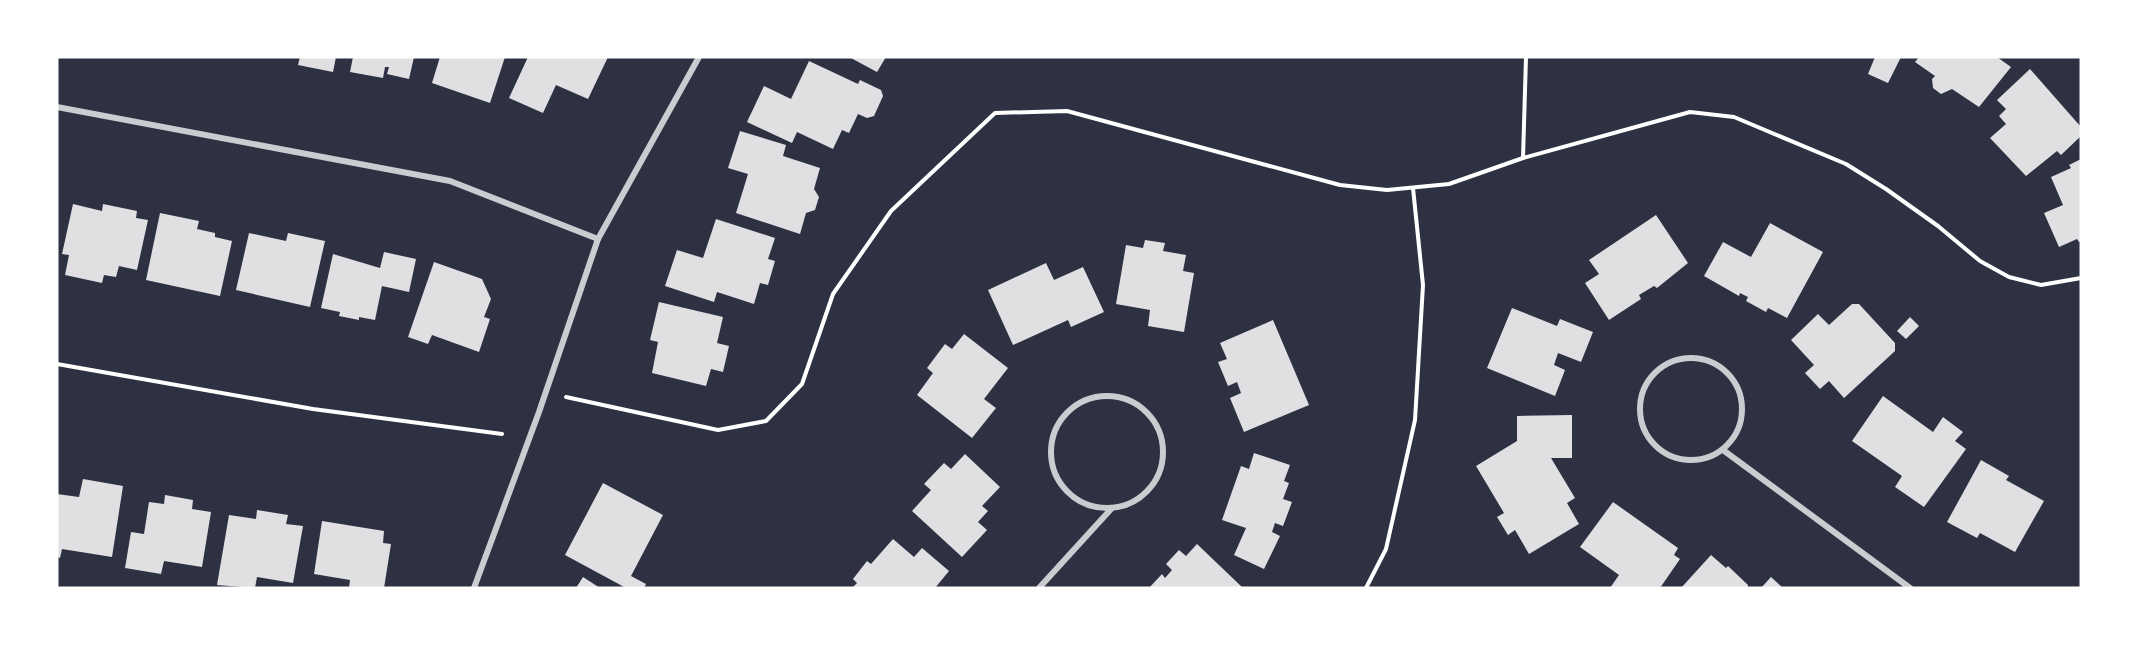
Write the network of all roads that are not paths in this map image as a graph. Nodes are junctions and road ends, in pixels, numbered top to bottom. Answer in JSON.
{"nodes":[{"id":1,"x":699,"y":57,"type":"edge"},
{"id":2,"x":57,"y":107,"type":"edge"},
{"id":3,"x":598,"y":238,"type":"junction"},
{"id":4,"x":1723,"y":450,"type":"junction"},
{"id":5,"x":1112,"y":508,"type":"junction"},
{"id":6,"x":474,"y":588,"type":"edge"},
{"id":7,"x":1039,"y":588,"type":"edge"},
{"id":8,"x":1910,"y":588,"type":"edge"}],
"edges":[{"from":1,"to":3,"type":"street"},
{"from":2,"to":3,"type":"street"},
{"from":3,"to":6,"type":"street"},
{"from":4,"to":4,"type":"street"},
{"from":4,"to":8,"type":"street"},
{"from":5,"to":5,"type":"street"},
{"from":5,"to":7,"type":"street"}]}
